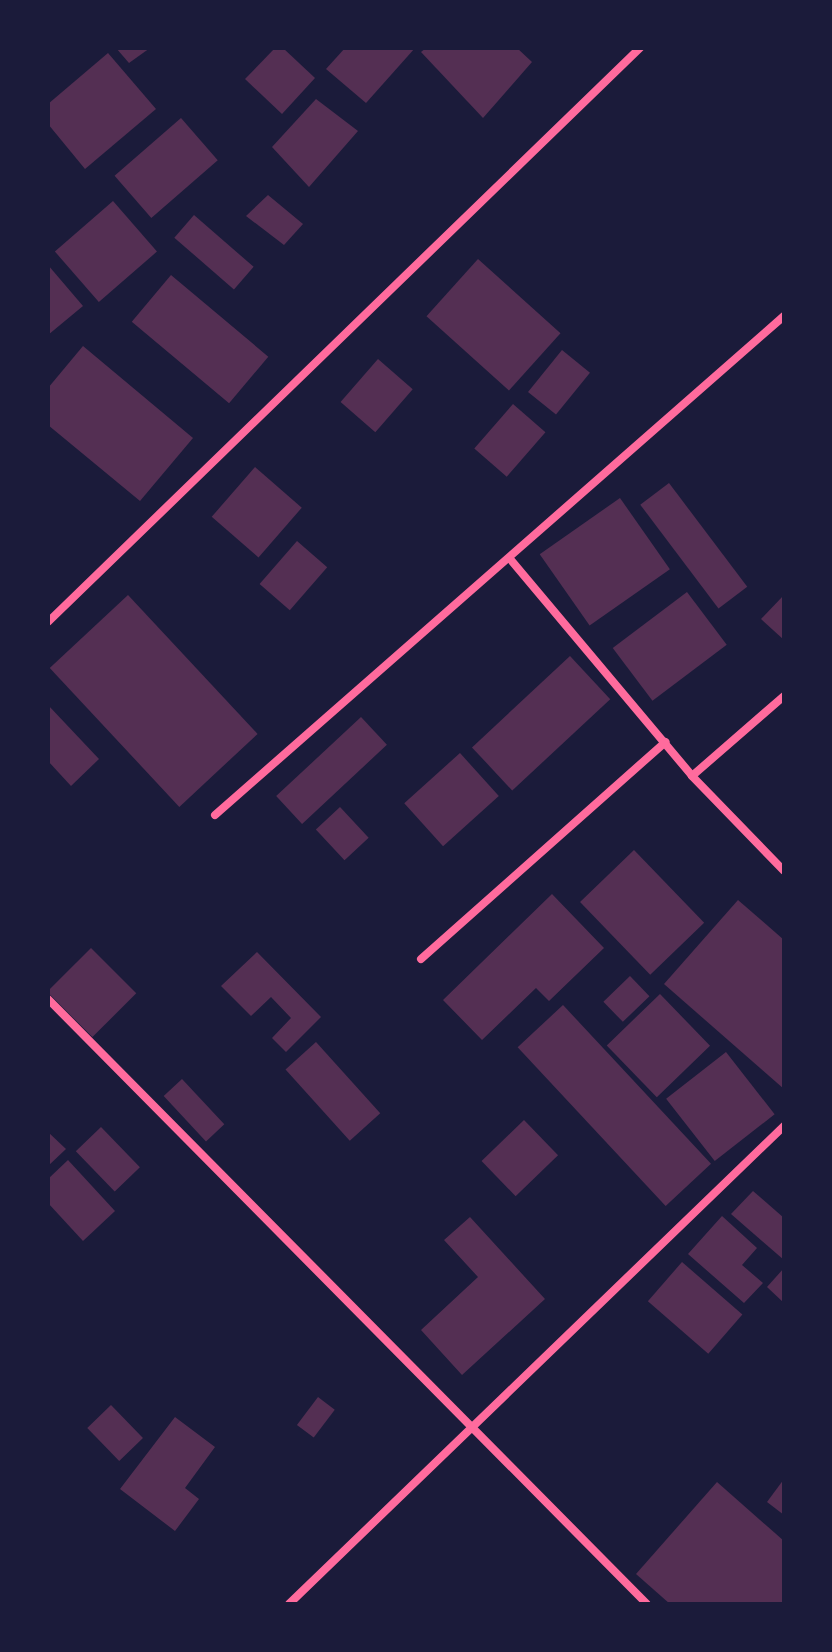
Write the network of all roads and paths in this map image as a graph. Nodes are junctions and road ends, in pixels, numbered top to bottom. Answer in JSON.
{"nodes":[{"id":1,"x":640,"y":48,"type":"edge"},
{"id":2,"x":784,"y":316,"type":"edge"},
{"id":3,"x":511,"y":560,"type":"junction"},
{"id":4,"x":48,"y":622,"type":"edge"},
{"id":5,"x":784,"y":696,"type":"edge"},
{"id":6,"x":665,"y":742,"type":"junction"},
{"id":7,"x":692,"y":776,"type":"junction"},
{"id":8,"x":215,"y":815,"type":"dead end"},
{"id":9,"x":784,"y":871,"type":"edge"},
{"id":10,"x":421,"y":959,"type":"dead end"},
{"id":11,"x":48,"y":999,"type":"edge"},
{"id":12,"x":784,"y":1126,"type":"edge"},
{"id":13,"x":469,"y":1426,"type":"junction"},
{"id":14,"x":289,"y":1604,"type":"edge"},
{"id":15,"x":647,"y":1604,"type":"edge"}],
"edges":[{"from":1,"to":4,"type":"street"},
{"from":2,"to":3,"type":"street"},
{"from":3,"to":6,"type":"street"},
{"from":3,"to":8,"type":"street"},
{"from":5,"to":7,"type":"street"},
{"from":6,"to":7,"type":"street"},
{"from":6,"to":10,"type":"street"},
{"from":7,"to":9,"type":"street"},
{"from":11,"to":13,"type":"street"},
{"from":12,"to":13,"type":"street"},
{"from":13,"to":14,"type":"street"},
{"from":13,"to":15,"type":"street"}]}
